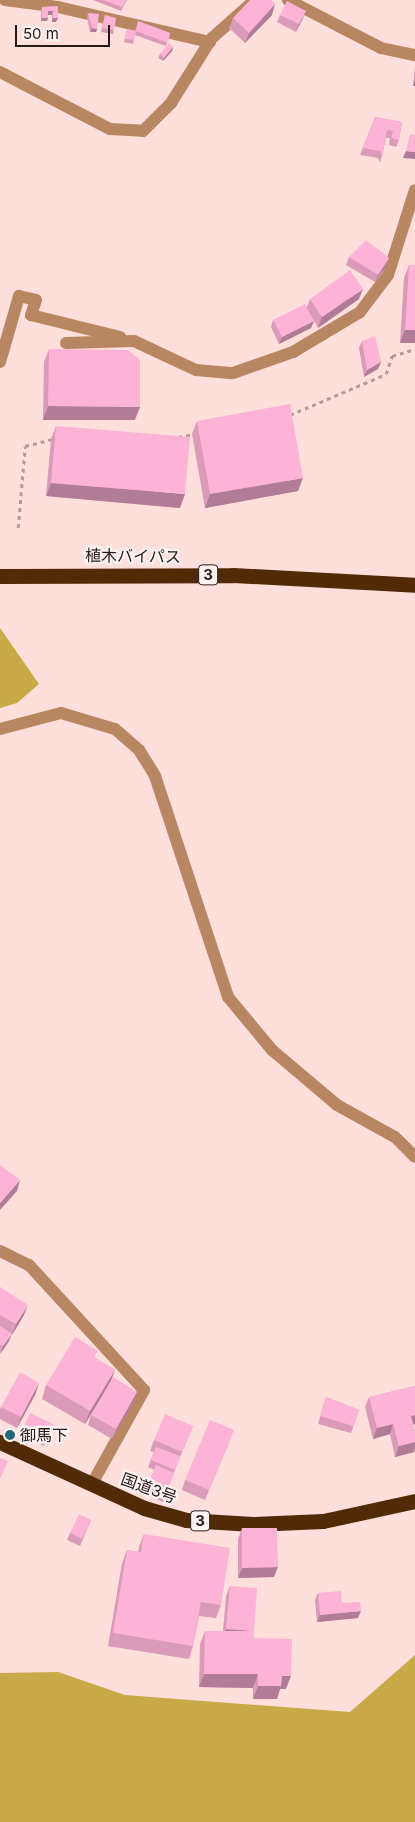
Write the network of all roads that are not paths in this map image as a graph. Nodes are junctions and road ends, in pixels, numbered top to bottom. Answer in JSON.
{"nodes":[{"id":1,"x":5,"y":0,"type":"edge"},
{"id":2,"x":255,"y":0,"type":"edge"},
{"id":3,"x":288,"y":0,"type":"edge"},
{"id":4,"x":210,"y":42,"type":"junction"},
{"id":5,"x":415,"y":55,"type":"edge"},
{"id":6,"x":0,"y":72,"type":"edge"},
{"id":7,"x":415,"y":190,"type":"edge"},
{"id":8,"x":134,"y":341,"type":"junction"},
{"id":9,"x":66,"y":343,"type":"dead end"},
{"id":10,"x":0,"y":362,"type":"edge"},
{"id":11,"x":0,"y":576,"type":"edge"},
{"id":12,"x":415,"y":585,"type":"edge"},
{"id":13,"x":0,"y":729,"type":"edge"},
{"id":14,"x":415,"y":1157,"type":"edge"},
{"id":15,"x":0,"y":1251,"type":"edge"},
{"id":16,"x":0,"y":1442,"type":"edge"},
{"id":17,"x":92,"y":1484,"type":"junction"},
{"id":18,"x":415,"y":1501,"type":"edge"}],
"edges":[{"from":1,"to":4,"type":"street"},
{"from":2,"to":4,"type":"street"},
{"from":3,"to":5,"type":"street"},
{"from":4,"to":6,"type":"street"},
{"from":7,"to":8,"type":"street"},
{"from":8,"to":9,"type":"street"},
{"from":8,"to":10,"type":"street"},
{"from":11,"to":12,"type":"highway","name":"植木バイパス","number":"3"},
{"from":13,"to":14,"type":"street"},
{"from":15,"to":17,"type":"street"},
{"from":16,"to":17,"type":"highway","name":"国道3号","number":"3"},
{"from":17,"to":18,"type":"highway","name":"国道3号","number":"3"}]}
